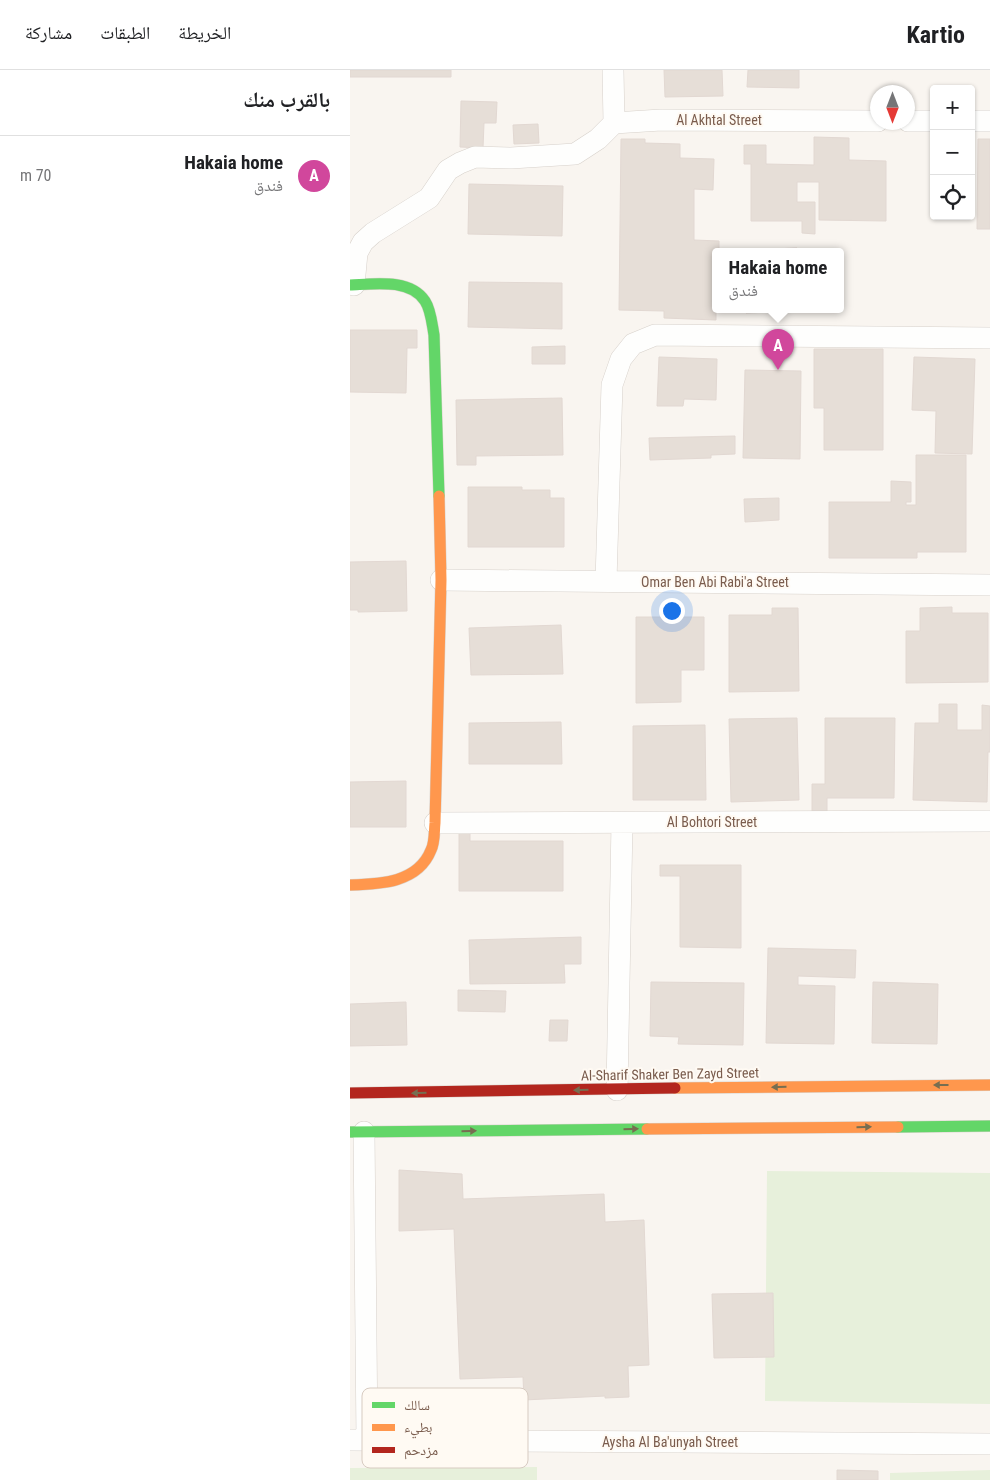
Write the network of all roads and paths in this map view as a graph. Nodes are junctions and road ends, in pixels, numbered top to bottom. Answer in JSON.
{"nodes":[{"id":1,"x":613,"y":70,"type":"edge"},
{"id":2,"x":870,"y":121,"type":"edge"},
{"id":3,"x":915,"y":121,"type":"edge"},
{"id":4,"x":930,"y":121,"type":"edge"},
{"id":5,"x":975,"y":121,"type":"edge"},
{"id":6,"x":990,"y":121,"type":"edge"},
{"id":7,"x":614,"y":123,"type":"junction"},
{"id":8,"x":352,"y":285,"type":"edge"},
{"id":9,"x":990,"y":338,"type":"edge"},
{"id":10,"x":441,"y":580,"type":"junction"},
{"id":11,"x":606,"y":581,"type":"junction"},
{"id":12,"x":990,"y":584,"type":"edge"},
{"id":13,"x":990,"y":822,"type":"edge"},
{"id":14,"x":434,"y":823,"type":"junction"},
{"id":15,"x":622,"y":823,"type":"junction"},
{"id":16,"x":350,"y":885,"type":"edge"},
{"id":17,"x":990,"y":1085,"type":"edge"},
{"id":18,"x":617,"y":1090,"type":"junction"},
{"id":19,"x":350,"y":1093,"type":"edge"},
{"id":20,"x":990,"y":1126,"type":"edge"},
{"id":21,"x":357,"y":1132,"type":"edge"},
{"id":22,"x":358,"y":1440,"type":"edge"},
{"id":23,"x":528,"y":1441,"type":"edge"},
{"id":24,"x":990,"y":1444,"type":"edge"}],
"edges":[{"from":1,"to":7,"type":"street"},
{"from":2,"to":7,"type":"street","name":"Al Akhtal Street"},
{"from":3,"to":4,"type":"street"},
{"from":5,"to":6,"type":"street"},
{"from":7,"to":8,"type":"street"},
{"from":8,"to":10,"type":"main road"},
{"from":9,"to":11,"type":"street"},
{"from":10,"to":11,"type":"street","name":"Omar Ben Abi Rabi'a Street"},
{"from":10,"to":14,"type":"main road"},
{"from":11,"to":12,"type":"street","name":"Omar Ben Abi Rabi'a Street"},
{"from":13,"to":15,"type":"street","name":"Al Bohtori Street"},
{"from":14,"to":15,"type":"street","name":"Al Bohtori Street"},
{"from":14,"to":16,"type":"main road"},
{"from":15,"to":18,"type":"street"},
{"from":17,"to":18,"type":"main road","name":"Al-Sharif Shaker Ben Zayd Street","one_way":true},
{"from":18,"to":19,"type":"main road","name":"Al-Sharif Shaker Ben Zayd Street","one_way":true},
{"from":21,"to":20,"type":"main road","one_way":true},
{"from":21,"to":22,"type":"street"},
{"from":23,"to":24,"type":"street","name":"Aysha Al Ba'unyah Street"}]}
